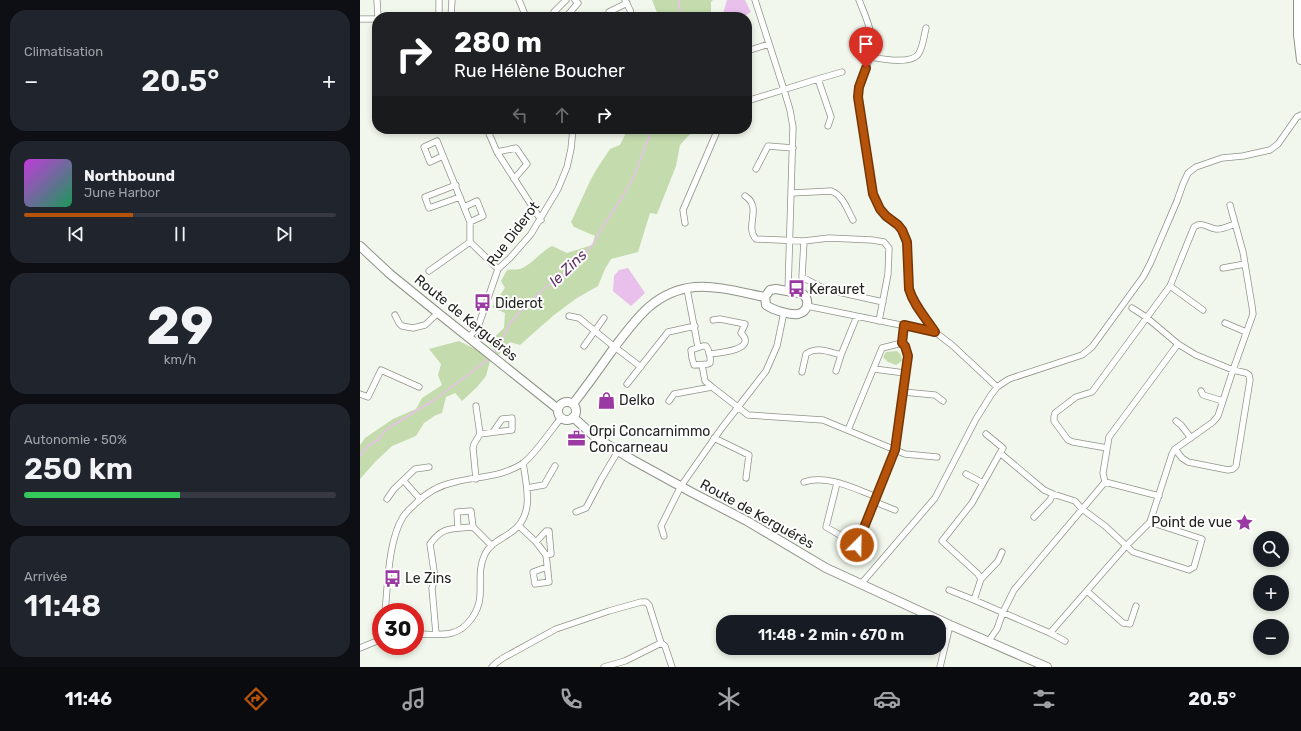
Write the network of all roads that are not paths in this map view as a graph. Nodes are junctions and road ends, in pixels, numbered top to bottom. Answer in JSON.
{"nodes":[{"id":1,"x":377,"y":0,"type":"edge"},
{"id":2,"x":439,"y":0,"type":"edge"},
{"id":3,"x":452,"y":0,"type":"edge"},
{"id":4,"x":519,"y":0,"type":"edge"},
{"id":5,"x":566,"y":0,"type":"edge"},
{"id":6,"x":574,"y":0,"type":"edge"},
{"id":7,"x":755,"y":0,"type":"edge"},
{"id":8,"x":859,"y":0,"type":"edge"},
{"id":9,"x":626,"y":2,"type":"edge"},
{"id":10,"x":1299,"y":3,"type":"edge"},
{"id":11,"x":377,"y":12,"type":"edge"},
{"id":12,"x":439,"y":12,"type":"edge"},
{"id":13,"x":451,"y":12,"type":"edge"},
{"id":14,"x":524,"y":12,"type":"edge"},
{"id":15,"x":554,"y":12,"type":"edge"},
{"id":16,"x":570,"y":12,"type":"edge"},
{"id":17,"x":609,"y":12,"type":"dead end"},
{"id":18,"x":631,"y":12,"type":"edge"},
{"id":19,"x":372,"y":18,"type":"edge"},
{"id":20,"x":360,"y":19,"type":"edge"},
{"id":21,"x":926,"y":28,"type":"dead end"},
{"id":22,"x":768,"y":44,"type":"junction"},
{"id":23,"x":752,"y":49,"type":"edge"},
{"id":24,"x":870,"y":57,"type":"junction"},
{"id":25,"x":1301,"y":60,"type":"edge"},
{"id":26,"x":842,"y":72,"type":"dead end"},
{"id":27,"x":818,"y":79,"type":"junction"},
{"id":28,"x":784,"y":90,"type":"junction"},
{"id":29,"x":752,"y":100,"type":"edge"},
{"id":30,"x":1301,"y":115,"type":"edge"},
{"id":31,"x":828,"y":126,"type":"dead end"},
{"id":32,"x":489,"y":134,"type":"edge"},
{"id":33,"x":572,"y":134,"type":"edge"},
{"id":34,"x":716,"y":134,"type":"edge"},
{"id":35,"x":793,"y":148,"type":"junction"},
{"id":36,"x":497,"y":152,"type":"junction"},
{"id":37,"x":443,"y":156,"type":"dead end"},
{"id":38,"x":756,"y":169,"type":"dead end"},
{"id":39,"x":514,"y":179,"type":"junction"},
{"id":40,"x":456,"y":185,"type":"junction"},
{"id":41,"x":792,"y":193,"type":"junction"},
{"id":42,"x":745,"y":196,"type":"dead end"},
{"id":43,"x":460,"y":197,"type":"junction"},
{"id":44,"x":1230,"y":205,"type":"dead end"},
{"id":45,"x":464,"y":207,"type":"junction"},
{"id":46,"x":541,"y":220,"type":"junction"},
{"id":47,"x":853,"y":220,"type":"dead end"},
{"id":48,"x":470,"y":222,"type":"junction"},
{"id":49,"x":685,"y":223,"type":"dead end"},
{"id":50,"x":1235,"y":224,"type":"junction"},
{"id":51,"x":790,"y":240,"type":"junction"},
{"id":52,"x":804,"y":241,"type":"junction"},
{"id":53,"x":470,"y":242,"type":"junction"},
{"id":54,"x":360,"y":246,"type":"edge"},
{"id":55,"x":1245,"y":264,"type":"junction"},
{"id":56,"x":1223,"y":268,"type":"dead end"},
{"id":57,"x":498,"y":269,"type":"junction"},
{"id":58,"x":429,"y":271,"type":"dead end"},
{"id":59,"x":1170,"y":286,"type":"junction"},
{"id":60,"x":687,"y":289,"type":"junction"},
{"id":61,"x":788,"y":291,"type":"junction"},
{"id":62,"x":765,"y":297,"type":"junction"},
{"id":63,"x":883,"y":302,"type":"junction"},
{"id":64,"x":807,"y":306,"type":"junction"},
{"id":65,"x":1132,"y":308,"type":"dead end"},
{"id":66,"x":1203,"y":310,"type":"dead end"},
{"id":67,"x":784,"y":312,"type":"junction"},
{"id":68,"x":438,"y":313,"type":"junction"},
{"id":69,"x":395,"y":315,"type":"dead end"},
{"id":70,"x":569,"y":316,"type":"dead end"},
{"id":71,"x":857,"y":316,"type":"junction"},
{"id":72,"x":604,"y":318,"type":"dead end"},
{"id":73,"x":1146,"y":318,"type":"junction"},
{"id":74,"x":713,"y":320,"type":"dead end"},
{"id":75,"x":880,"y":321,"type":"junction"},
{"id":76,"x":1225,"y":323,"type":"dead end"},
{"id":77,"x":904,"y":325,"type":"junction"},
{"id":78,"x":695,"y":326,"type":"junction"},
{"id":79,"x":595,"y":331,"type":"junction"},
{"id":80,"x":935,"y":332,"type":"junction"},
{"id":81,"x":1246,"y":332,"type":"junction"},
{"id":82,"x":469,"y":338,"type":"junction"},
{"id":83,"x":902,"y":343,"type":"junction"},
{"id":84,"x":1178,"y":344,"type":"junction"},
{"id":85,"x":584,"y":346,"type":"dead end"},
{"id":86,"x":615,"y":347,"type":"junction"},
{"id":87,"x":698,"y":347,"type":"junction"},
{"id":88,"x":710,"y":354,"type":"junction"},
{"id":89,"x":841,"y":355,"type":"junction"},
{"id":90,"x":702,"y":365,"type":"junction"},
{"id":91,"x":641,"y":367,"type":"junction"},
{"id":92,"x":874,"y":369,"type":"junction"},
{"id":93,"x":1233,"y":370,"type":"junction"},
{"id":94,"x":836,"y":371,"type":"dead end"},
{"id":95,"x":802,"y":372,"type":"dead end"},
{"id":96,"x":905,"y":373,"type":"junction"},
{"id":97,"x":627,"y":384,"type":"dead end"},
{"id":98,"x":419,"y":387,"type":"dead end"},
{"id":99,"x":712,"y":387,"type":"junction"},
{"id":100,"x":998,"y":387,"type":"junction"},
{"id":101,"x":1202,"y":391,"type":"dead end"},
{"id":102,"x":903,"y":392,"type":"junction"},
{"id":103,"x":360,"y":394,"type":"edge"},
{"id":104,"x":669,"y":401,"type":"dead end"},
{"id":105,"x":943,"y":401,"type":"dead end"},
{"id":106,"x":1223,"y":401,"type":"junction"},
{"id":107,"x":573,"y":404,"type":"junction"},
{"id":108,"x":476,"y":406,"type":"dead end"},
{"id":109,"x":738,"y":407,"type":"junction"},
{"id":110,"x":558,"y":409,"type":"junction"},
{"id":111,"x":573,"y":417,"type":"junction"},
{"id":112,"x":561,"y":418,"type":"junction"},
{"id":113,"x":1176,"y":421,"type":"dead end"},
{"id":114,"x":848,"y":430,"type":"junction"},
{"id":115,"x":493,"y":432,"type":"dead end"},
{"id":116,"x":480,"y":434,"type":"junction"},
{"id":117,"x":986,"y":434,"type":"dead end"},
{"id":118,"x":714,"y":438,"type":"junction"},
{"id":119,"x":1191,"y":438,"type":"junction"},
{"id":120,"x":1107,"y":448,"type":"junction"},
{"id":121,"x":1175,"y":449,"type":"junction"},
{"id":122,"x":895,"y":450,"type":"junction"},
{"id":123,"x":618,"y":451,"type":"junction"},
{"id":124,"x":1000,"y":453,"type":"junction"},
{"id":125,"x":937,"y":457,"type":"dead end"},
{"id":126,"x":523,"y":464,"type":"junction"},
{"id":127,"x":555,"y":466,"type":"dead end"},
{"id":128,"x":429,"y":467,"type":"dead end"},
{"id":129,"x":966,"y":474,"type":"dead end"},
{"id":130,"x":746,"y":478,"type":"dead end"},
{"id":131,"x":476,"y":479,"type":"junction"},
{"id":132,"x":404,"y":481,"type":"junction"},
{"id":133,"x":804,"y":482,"type":"dead end"},
{"id":134,"x":837,"y":482,"type":"junction"},
{"id":135,"x":1105,"y":482,"type":"junction"},
{"id":136,"x":983,"y":483,"type":"junction"},
{"id":137,"x":681,"y":486,"type":"junction"},
{"id":138,"x":527,"y":488,"type":"junction"},
{"id":139,"x":1053,"y":494,"type":"junction"},
{"id":140,"x":1159,"y":496,"type":"junction"},
{"id":141,"x":420,"y":498,"type":"junction"},
{"id":142,"x":387,"y":499,"type":"dead end"},
{"id":143,"x":876,"y":499,"type":"junction"},
{"id":144,"x":1082,"y":509,"type":"junction"},
{"id":145,"x":895,"y":510,"type":"dead end"},
{"id":146,"x":576,"y":512,"type":"dead end"},
{"id":147,"x":1034,"y":517,"type":"dead end"},
{"id":148,"x":1150,"y":522,"type":"junction"},
{"id":149,"x":519,"y":526,"type":"junction"},
{"id":150,"x":473,"y":527,"type":"junction"},
{"id":151,"x":458,"y":528,"type":"junction"},
{"id":152,"x":664,"y":536,"type":"dead end"},
{"id":153,"x":536,"y":542,"type":"junction"},
{"id":154,"x":491,"y":545,"type":"junction"},
{"id":155,"x":1126,"y":546,"type":"junction"},
{"id":156,"x":1002,"y":552,"type":"dead end"},
{"id":157,"x":546,"y":555,"type":"junction"},
{"id":158,"x":547,"y":567,"type":"dead end"},
{"id":159,"x":981,"y":579,"type":"junction"},
{"id":160,"x":861,"y":584,"type":"junction"},
{"id":161,"x":949,"y":590,"type":"dead end"},
{"id":162,"x":1087,"y":591,"type":"junction"},
{"id":163,"x":974,"y":600,"type":"junction"},
{"id":164,"x":386,"y":603,"type":"edge"},
{"id":165,"x":1136,"y":606,"type":"dead end"},
{"id":166,"x":1003,"y":612,"type":"junction"},
{"id":167,"x":950,"y":625,"type":"junction"},
{"id":168,"x":1050,"y":633,"type":"junction"},
{"id":169,"x":424,"y":634,"type":"edge"},
{"id":170,"x":436,"y":634,"type":"junction"},
{"id":171,"x":1065,"y":641,"type":"dead end"},
{"id":172,"x":988,"y":642,"type":"junction"},
{"id":173,"x":372,"y":643,"type":"edge"},
{"id":174,"x":661,"y":644,"type":"junction"},
{"id":175,"x":360,"y":648,"type":"edge"},
{"id":176,"x":492,"y":667,"type":"edge"},
{"id":177,"x":604,"y":667,"type":"edge"},
{"id":178,"x":672,"y":667,"type":"edge"},
{"id":179,"x":940,"y":667,"type":"edge"},
{"id":180,"x":1047,"y":667,"type":"edge"}],
"edges":[{"from":1,"to":11,"type":"street"},
{"from":2,"to":12,"type":"street"},
{"from":3,"to":13,"type":"street"},
{"from":4,"to":14,"type":"street"},
{"from":5,"to":15,"type":"street"},
{"from":6,"to":16,"type":"street"},
{"from":7,"to":22,"type":"street"},
{"from":8,"to":24,"type":"street"},
{"from":9,"to":17,"type":"street"},
{"from":9,"to":18,"type":"street"},
{"from":10,"to":25,"type":"street"},
{"from":19,"to":20,"type":"street"},
{"from":21,"to":24,"type":"street"},
{"from":22,"to":23,"type":"street"},
{"from":22,"to":28,"type":"street"},
{"from":24,"to":80,"type":"street"},
{"from":26,"to":27,"type":"street"},
{"from":27,"to":28,"type":"street"},
{"from":27,"to":31,"type":"street"},
{"from":28,"to":29,"type":"street"},
{"from":28,"to":35,"type":"street"},
{"from":30,"to":100,"type":"street"},
{"from":32,"to":36,"type":"street"},
{"from":33,"to":46,"type":"street","name":"Rue Diderot"},
{"from":34,"to":49,"type":"street"},
{"from":35,"to":38,"type":"street"},
{"from":35,"to":41,"type":"street"},
{"from":36,"to":39,"type":"street"},
{"from":36,"to":39,"type":"street"},
{"from":37,"to":40,"type":"street"},
{"from":39,"to":46,"type":"street"},
{"from":40,"to":43,"type":"street"},
{"from":40,"to":43,"type":"street"},
{"from":41,"to":47,"type":"street"},
{"from":41,"to":51,"type":"street"},
{"from":42,"to":51,"type":"street"},
{"from":43,"to":45,"type":"street"},
{"from":44,"to":50,"type":"street"},
{"from":45,"to":48,"type":"street"},
{"from":45,"to":48,"type":"street"},
{"from":46,"to":57,"type":"street","name":"Rue Diderot"},
{"from":48,"to":53,"type":"street"},
{"from":50,"to":55,"type":"street"},
{"from":50,"to":59,"type":"street"},
{"from":51,"to":52,"type":"street"},
{"from":51,"to":61,"type":"street"},
{"from":52,"to":63,"type":"street"},
{"from":52,"to":63,"type":"street"},
{"from":53,"to":57,"type":"street"},
{"from":53,"to":58,"type":"street"},
{"from":54,"to":68,"type":"street","name":"Route de Kerguérès"},
{"from":55,"to":56,"type":"street"},
{"from":55,"to":81,"type":"street"},
{"from":57,"to":82,"type":"street","name":"Rue Diderot"},
{"from":59,"to":66,"type":"street"},
{"from":59,"to":73,"type":"street"},
{"from":60,"to":62,"type":"street"},
{"from":60,"to":78,"type":"street"},
{"from":60,"to":86,"type":"street"},
{"from":61,"to":62,"type":"street"},
{"from":61,"to":64,"type":"street"},
{"from":62,"to":67,"type":"street"},
{"from":63,"to":75,"type":"street"},
{"from":64,"to":67,"type":"street"},
{"from":64,"to":71,"type":"street"},
{"from":65,"to":73,"type":"street"},
{"from":67,"to":109,"type":"street"},
{"from":68,"to":69,"type":"street"},
{"from":68,"to":82,"type":"street","name":"Route de Kerguérès"},
{"from":70,"to":79,"type":"street"},
{"from":71,"to":75,"type":"street"},
{"from":71,"to":89,"type":"street"},
{"from":72,"to":79,"type":"street"},
{"from":73,"to":84,"type":"street"},
{"from":73,"to":120,"type":"street"},
{"from":74,"to":88,"type":"street"},
{"from":75,"to":77,"type":"street"},
{"from":76,"to":81,"type":"street"},
{"from":77,"to":80,"type":"street"},
{"from":77,"to":83,"type":"street"},
{"from":78,"to":87,"type":"street"},
{"from":78,"to":91,"type":"street"},
{"from":79,"to":85,"type":"street"},
{"from":79,"to":86,"type":"street"},
{"from":80,"to":100,"type":"street"},
{"from":81,"to":93,"type":"street"},
{"from":82,"to":110,"type":"street","name":"Route de Kerguérès"},
{"from":83,"to":92,"type":"street"},
{"from":83,"to":96,"type":"street"},
{"from":84,"to":93,"type":"street"},
{"from":84,"to":120,"type":"street"},
{"from":86,"to":91,"type":"street"},
{"from":86,"to":107,"type":"street"},
{"from":87,"to":88,"type":"street"},
{"from":87,"to":90,"type":"street"},
{"from":88,"to":90,"type":"street"},
{"from":89,"to":94,"type":"street"},
{"from":89,"to":95,"type":"street"},
{"from":90,"to":99,"type":"street"},
{"from":91,"to":97,"type":"street"},
{"from":92,"to":96,"type":"street"},
{"from":92,"to":114,"type":"street"},
{"from":93,"to":106,"type":"street"},
{"from":93,"to":121,"type":"street"},
{"from":96,"to":102,"type":"street"},
{"from":98,"to":103,"type":"street"},
{"from":99,"to":104,"type":"street"},
{"from":99,"to":109,"type":"street"},
{"from":100,"to":160,"type":"street"},
{"from":101,"to":106,"type":"street"},
{"from":102,"to":105,"type":"street"},
{"from":102,"to":122,"type":"street"},
{"from":106,"to":119,"type":"street"},
{"from":107,"to":110,"type":"street"},
{"from":107,"to":111,"type":"street"},
{"from":108,"to":116,"type":"street"},
{"from":109,"to":114,"type":"street"},
{"from":109,"to":118,"type":"street"},
{"from":110,"to":112,"type":"street"},
{"from":111,"to":112,"type":"street"},
{"from":111,"to":123,"type":"street","name":"Route de Kerguérès"},
{"from":112,"to":126,"type":"street"},
{"from":113,"to":119,"type":"street"},
{"from":114,"to":122,"type":"street"},
{"from":115,"to":116,"type":"street"},
{"from":116,"to":131,"type":"street"},
{"from":117,"to":124,"type":"street"},
{"from":118,"to":130,"type":"street"},
{"from":118,"to":137,"type":"street"},
{"from":119,"to":121,"type":"street"},
{"from":120,"to":135,"type":"street"},
{"from":121,"to":140,"type":"street"},
{"from":122,"to":125,"type":"street"},
{"from":122,"to":143,"type":"street"},
{"from":123,"to":137,"type":"street","name":"Route de Kerguérès"},
{"from":123,"to":146,"type":"street"},
{"from":124,"to":136,"type":"street"},
{"from":124,"to":139,"type":"street"},
{"from":126,"to":131,"type":"street"},
{"from":126,"to":138,"type":"street"},
{"from":127,"to":138,"type":"street"},
{"from":128,"to":132,"type":"street"},
{"from":129,"to":136,"type":"street"},
{"from":131,"to":141,"type":"street"},
{"from":132,"to":141,"type":"street"},
{"from":132,"to":142,"type":"street"},
{"from":133,"to":134,"type":"street"},
{"from":134,"to":143,"type":"street"},
{"from":134,"to":143,"type":"street"},
{"from":135,"to":140,"type":"street"},
{"from":135,"to":144,"type":"street"},
{"from":136,"to":159,"type":"street"},
{"from":137,"to":152,"type":"street"},
{"from":137,"to":160,"type":"street","name":"Route de Kerguérès"},
{"from":138,"to":149,"type":"street"},
{"from":139,"to":144,"type":"street"},
{"from":139,"to":147,"type":"street"},
{"from":140,"to":148,"type":"street"},
{"from":141,"to":164,"type":"street"},
{"from":143,"to":145,"type":"street"},
{"from":144,"to":155,"type":"street"},
{"from":144,"to":166,"type":"street"},
{"from":148,"to":155,"type":"street"},
{"from":148,"to":155,"type":"street"},
{"from":149,"to":153,"type":"street"},
{"from":149,"to":154,"type":"street"},
{"from":150,"to":151,"type":"street"},
{"from":150,"to":151,"type":"street"},
{"from":150,"to":154,"type":"street"},
{"from":151,"to":170,"type":"street"},
{"from":153,"to":157,"type":"street"},
{"from":153,"to":157,"type":"street"},
{"from":154,"to":170,"type":"street"},
{"from":155,"to":162,"type":"street"},
{"from":156,"to":159,"type":"street"},
{"from":157,"to":158,"type":"street"},
{"from":159,"to":163,"type":"street"},
{"from":160,"to":167,"type":"street","name":"Route de Kerguérès"},
{"from":161,"to":163,"type":"street"},
{"from":162,"to":165,"type":"street"},
{"from":162,"to":168,"type":"street"},
{"from":163,"to":166,"type":"street"},
{"from":166,"to":168,"type":"street"},
{"from":166,"to":172,"type":"street"},
{"from":167,"to":172,"type":"street","name":"Route de Kerguérès"},
{"from":167,"to":179,"type":"street"},
{"from":168,"to":171,"type":"street"},
{"from":169,"to":170,"type":"street"},
{"from":172,"to":180,"type":"street","name":"Route de Kerguérès"},
{"from":173,"to":175,"type":"street"},
{"from":174,"to":176,"type":"street"},
{"from":174,"to":177,"type":"street"},
{"from":174,"to":178,"type":"street"}]}
